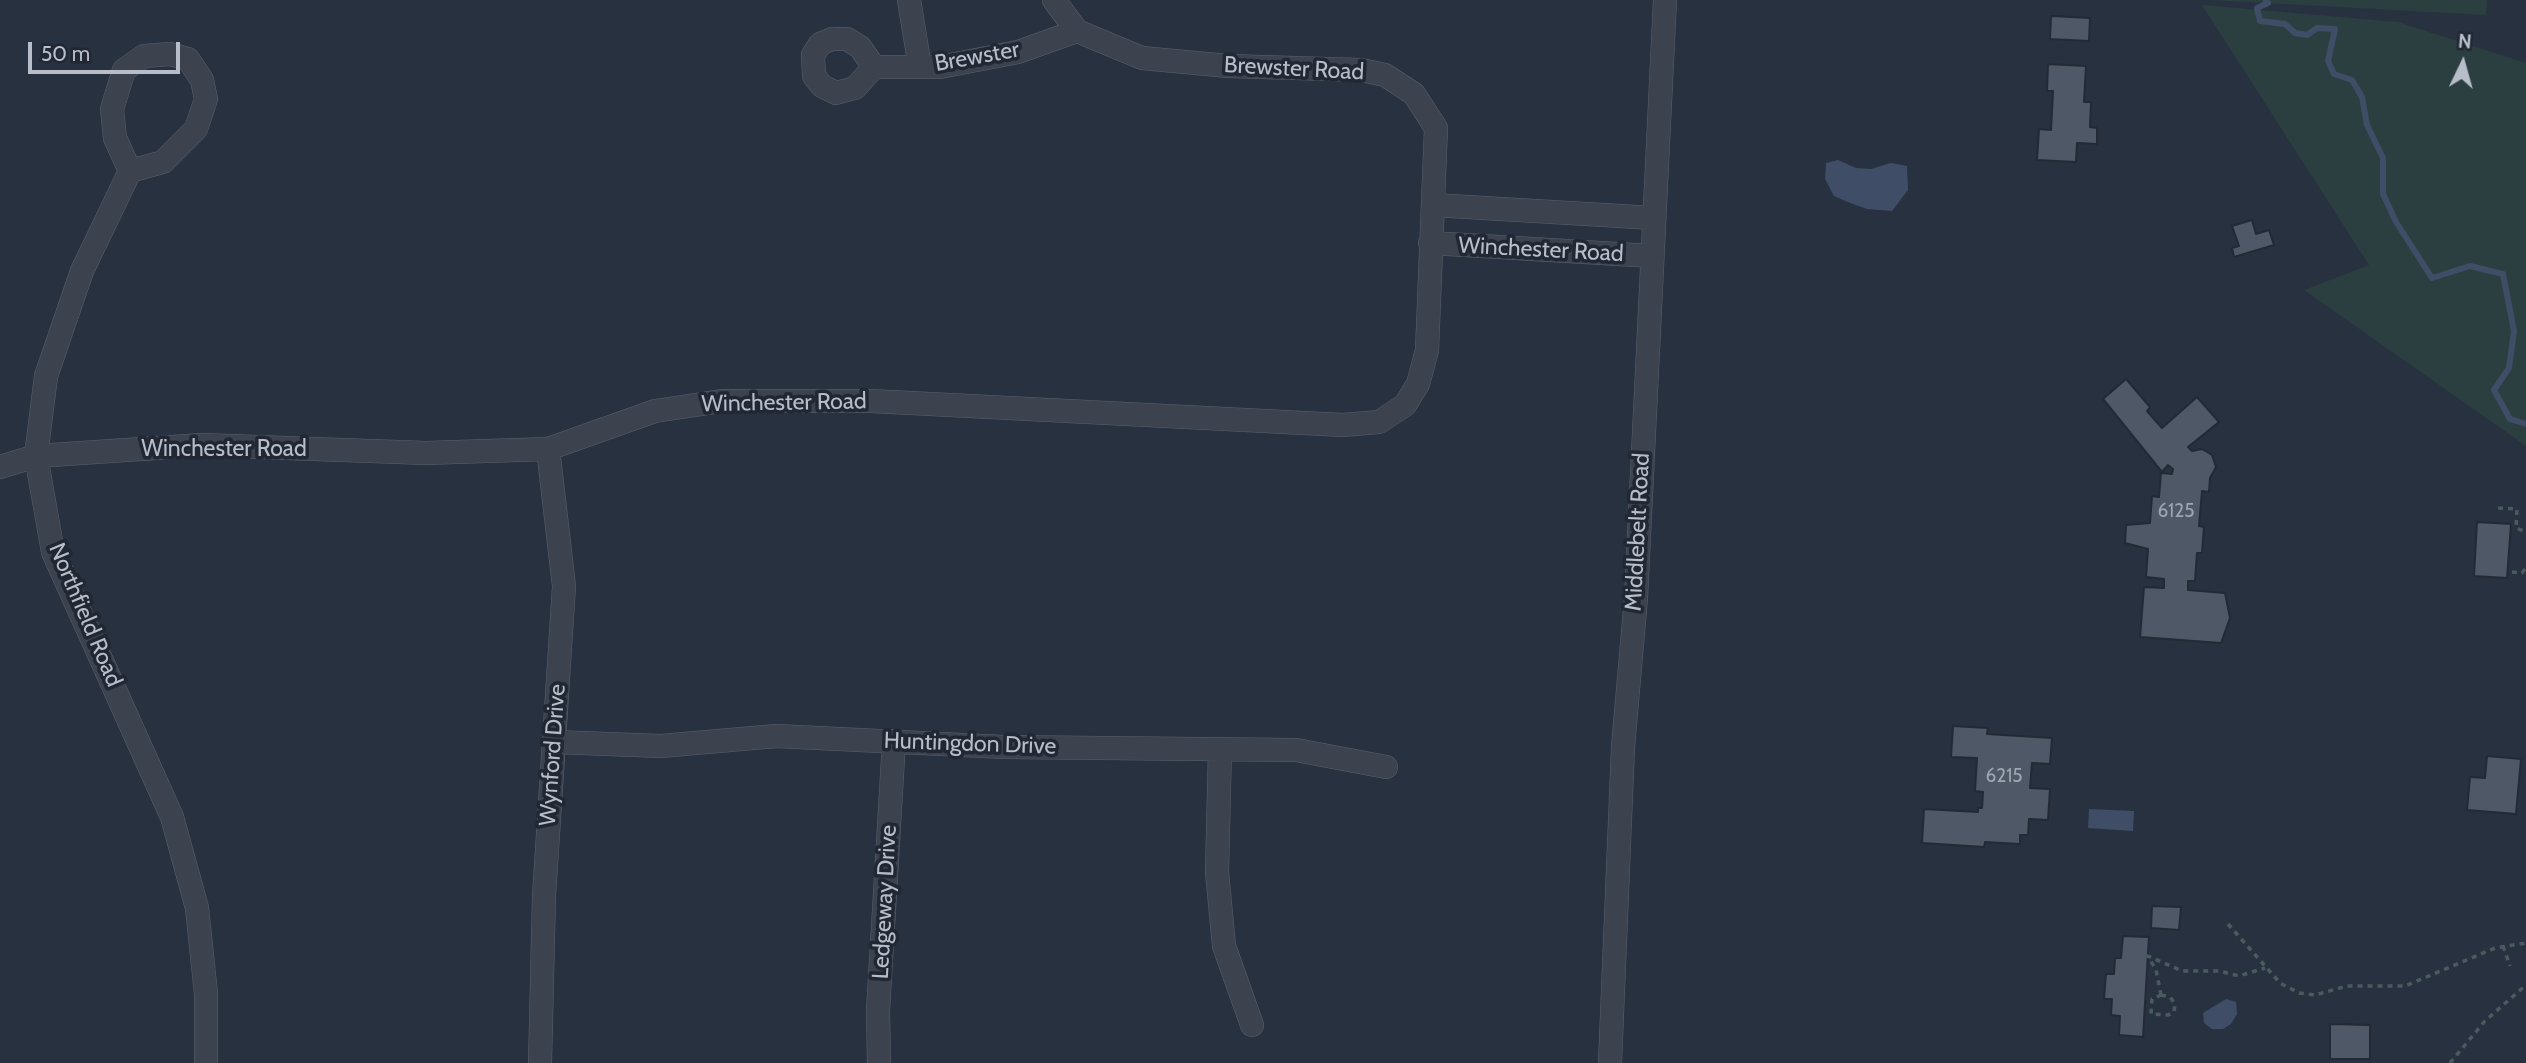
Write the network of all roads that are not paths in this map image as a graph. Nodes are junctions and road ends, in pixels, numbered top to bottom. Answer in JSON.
{"nodes":[{"id":1,"x":909,"y":0,"type":"edge"},
{"id":2,"x":1054,"y":0,"type":"edge"},
{"id":3,"x":1665,"y":0,"type":"edge"},
{"id":4,"x":1077,"y":31,"type":"junction"},
{"id":5,"x":874,"y":67,"type":"dead end"},
{"id":6,"x":920,"y":67,"type":"junction"},
{"id":7,"x":130,"y":171,"type":"junction"},
{"id":8,"x":1654,"y":218,"type":"junction"},
{"id":9,"x":1432,"y":224,"type":"junction"},
{"id":10,"x":1652,"y":256,"type":"junction"},
{"id":11,"x":548,"y":449,"type":"junction"},
{"id":12,"x":36,"y":456,"type":"junction"},
{"id":13,"x":0,"y":467,"type":"edge"},
{"id":14,"x":894,"y":741,"type":"junction"},
{"id":15,"x":554,"y":742,"type":"junction"},
{"id":16,"x":1220,"y":750,"type":"junction"},
{"id":17,"x":1386,"y":767,"type":"dead end"},
{"id":18,"x":1252,"y":1026,"type":"dead end"},
{"id":19,"x":206,"y":1063,"type":"edge"},
{"id":20,"x":540,"y":1063,"type":"edge"},
{"id":21,"x":879,"y":1063,"type":"edge"},
{"id":22,"x":1610,"y":1063,"type":"edge"}],
"edges":[{"from":1,"to":6,"type":"street"},
{"from":2,"to":4,"type":"street"},
{"from":3,"to":8,"type":"street","name":"Middlebelt Road"},
{"from":4,"to":6,"type":"street","name":"Brewster"},
{"from":4,"to":9,"type":"street","name":"Brewster Road"},
{"from":5,"to":6,"type":"street","name":"Brewster"},
{"from":7,"to":7,"type":"street"},
{"from":7,"to":12,"type":"street","name":"Northfield Road"},
{"from":8,"to":9,"type":"street","name":"Winchester Road"},
{"from":8,"to":10,"type":"street","name":"Middlebelt Road"},
{"from":9,"to":10,"type":"street","name":"Winchester Road"},
{"from":9,"to":11,"type":"street","name":"Winchester Road"},
{"from":10,"to":22,"type":"street","name":"Middlebelt Road"},
{"from":11,"to":12,"type":"street","name":"Winchester Road"},
{"from":11,"to":15,"type":"street","name":"Wynford Drive"},
{"from":12,"to":13,"type":"street","name":"Winchester Road"},
{"from":12,"to":19,"type":"street","name":"Northfield Road"},
{"from":14,"to":15,"type":"street","name":"Huntingdon Drive"},
{"from":14,"to":16,"type":"street","name":"Huntingdon Drive"},
{"from":14,"to":21,"type":"street","name":"Ledgeway Drive"},
{"from":15,"to":20,"type":"street","name":"Wynford Drive"},
{"from":16,"to":17,"type":"street","name":"Huntingdon Drive"},
{"from":16,"to":18,"type":"street"}]}
